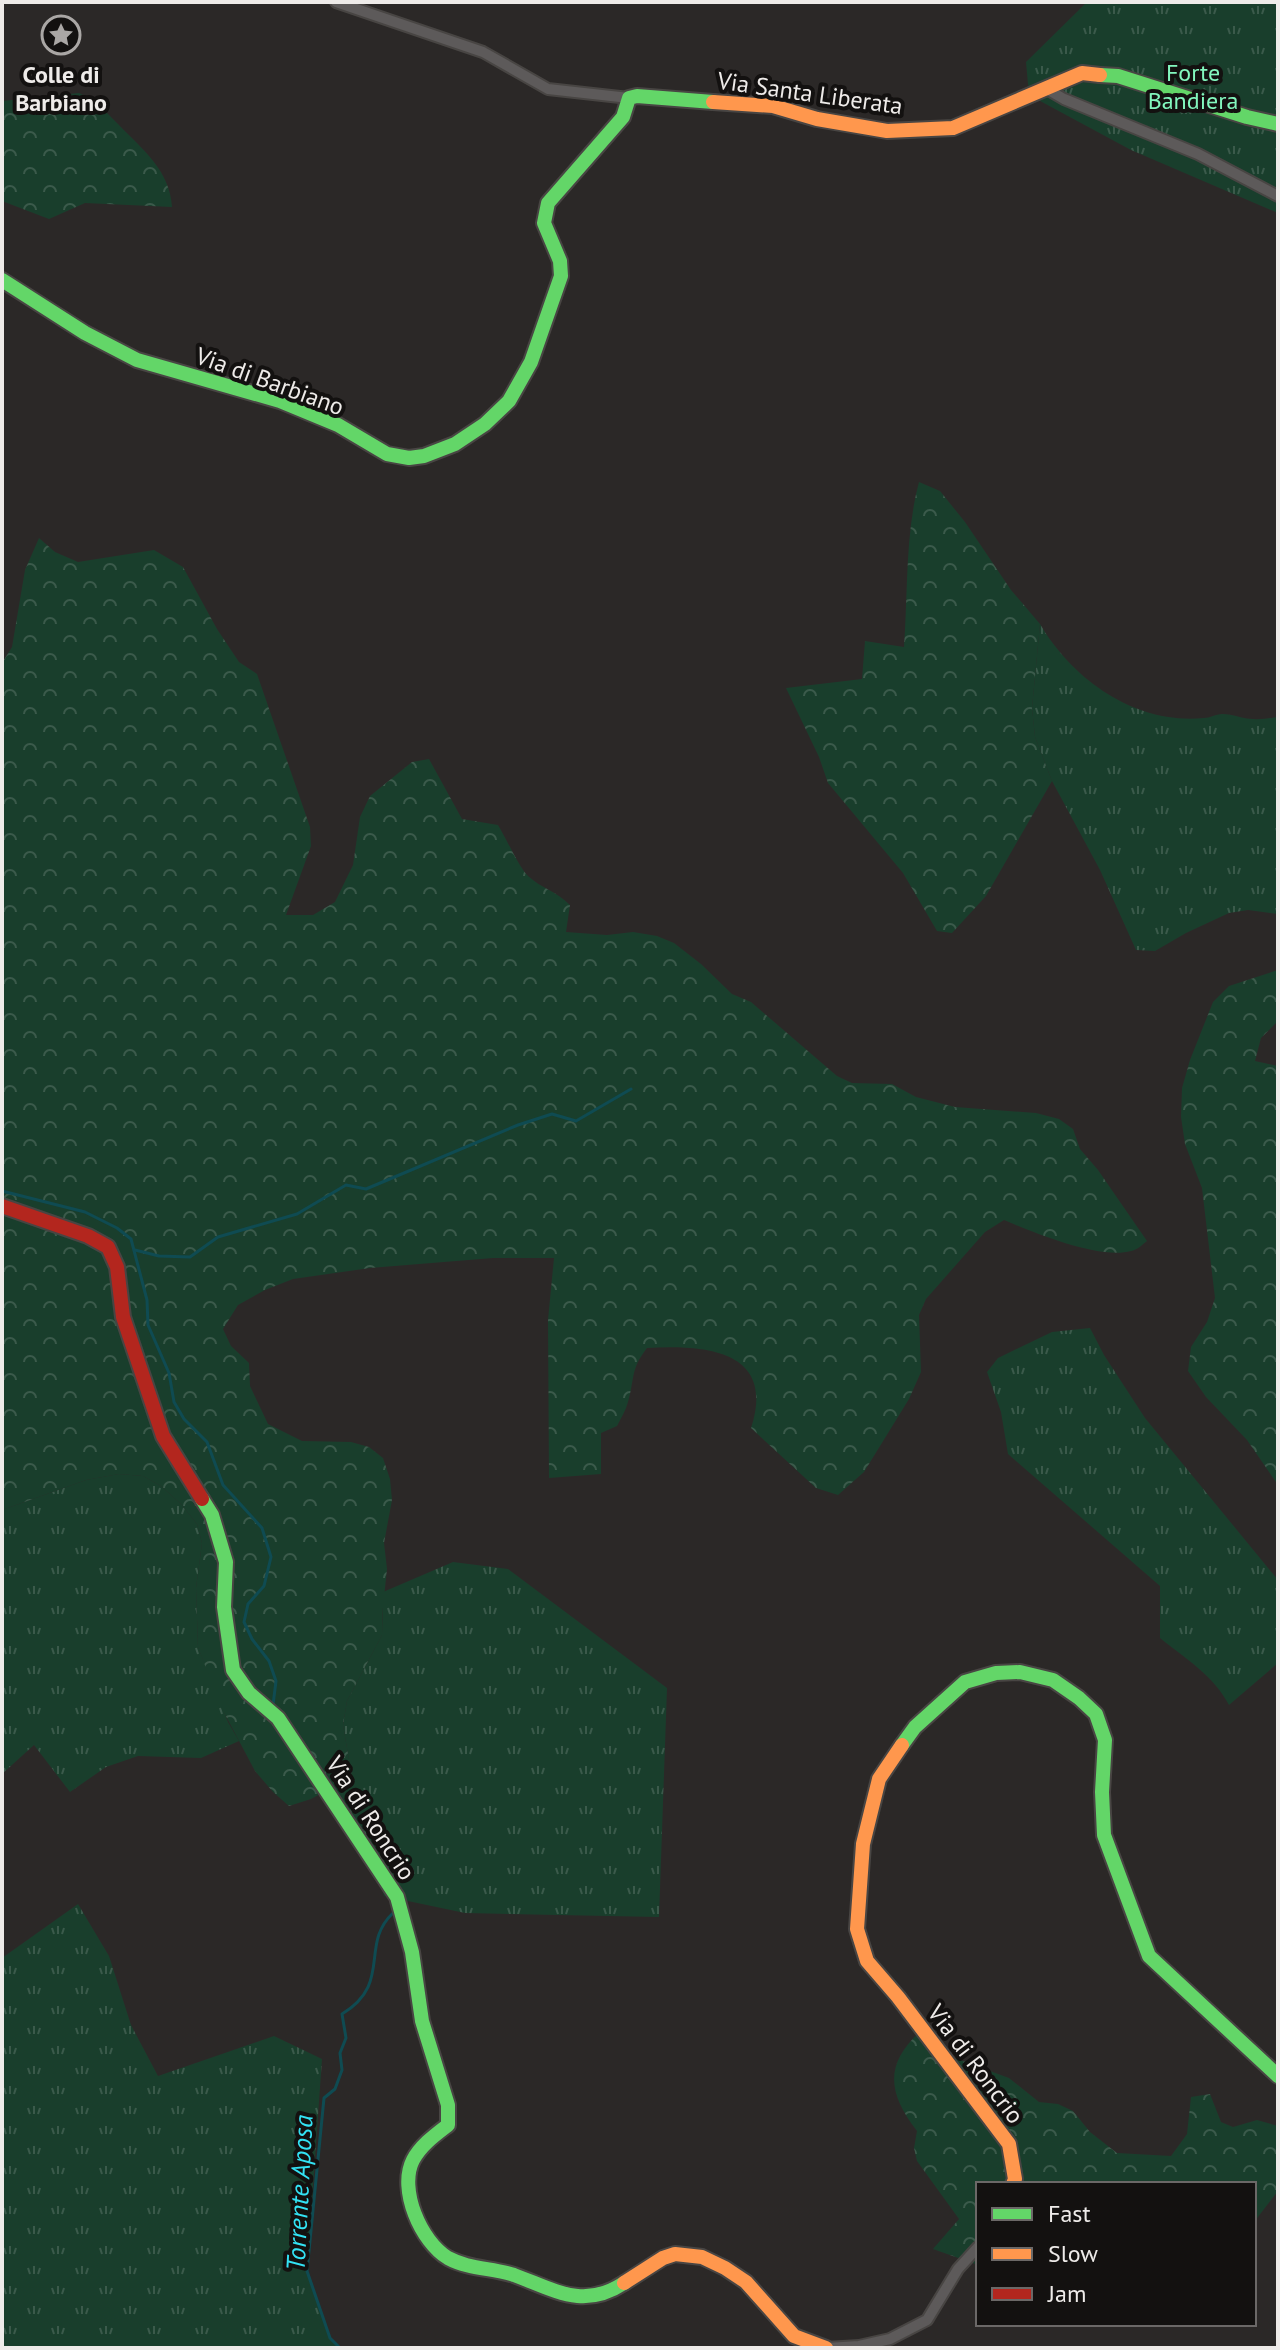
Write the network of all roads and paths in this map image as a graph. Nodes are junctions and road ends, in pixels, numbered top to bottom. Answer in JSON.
{"nodes":[{"id":1,"x":336,"y":2,"type":"edge"},
{"id":2,"x":1045,"y":88,"type":"junction"},
{"id":3,"x":629,"y":98,"type":"junction"},
{"id":4,"x":1278,"y":124,"type":"edge"},
{"id":5,"x":1278,"y":196,"type":"edge"},
{"id":6,"x":2,"y":280,"type":"edge"},
{"id":7,"x":2,"y":1206,"type":"edge"},
{"id":8,"x":1278,"y":2076,"type":"edge"},
{"id":9,"x":1014,"y":2182,"type":"edge"},
{"id":10,"x":976,"y":2249,"type":"edge"},
{"id":11,"x":826,"y":2348,"type":"edge"}],
"edges":[{"from":1,"to":3,"type":"street","name":"Via Santa Liberata"},
{"from":2,"to":3,"type":"street","name":"Via Santa Liberata"},
{"from":2,"to":4,"type":"street","name":"Via Santa Liberata"},
{"from":2,"to":5,"type":"street"},
{"from":3,"to":6,"type":"street","name":"Via di Barbiano"},
{"from":7,"to":11,"type":"street","name":"Via di Roncrio"},
{"from":8,"to":9,"type":"street","name":"Via di Roncrio"},
{"from":10,"to":11,"type":"street","name":"Via di Roncrio"}]}
